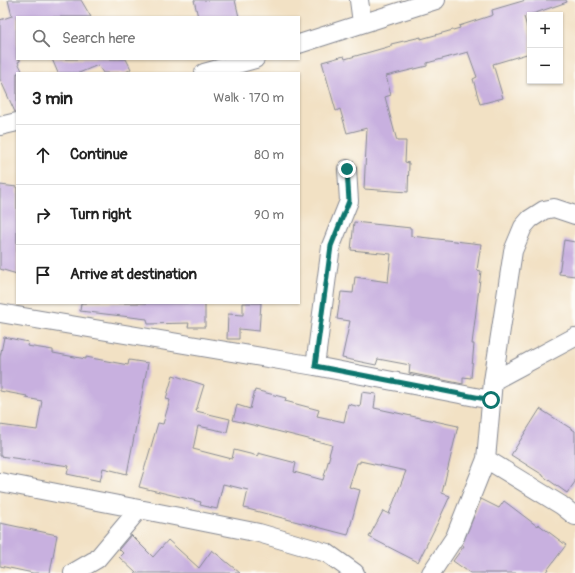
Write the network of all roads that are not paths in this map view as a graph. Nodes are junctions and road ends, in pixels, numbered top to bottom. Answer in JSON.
{"nodes":[{"id":1,"x":359,"y":0,"type":"edge"},
{"id":2,"x":436,"y":0,"type":"edge"},
{"id":3,"x":362,"y":24,"type":"junction"},
{"id":4,"x":300,"y":44,"type":"edge"},
{"id":5,"x":250,"y":60,"type":"edge"},
{"id":6,"x":208,"y":72,"type":"edge"},
{"id":7,"x":16,"y":122,"type":"edge"},
{"id":8,"x":0,"y":126,"type":"edge"},
{"id":9,"x":347,"y":169,"type":"dead end"},
{"id":10,"x":575,"y":215,"type":"edge"},
{"id":11,"x":0,"y":312,"type":"edge"},
{"id":12,"x":575,"y":337,"type":"edge"},
{"id":13,"x":315,"y":366,"type":"junction"},
{"id":14,"x":493,"y":381,"type":"junction"},
{"id":15,"x":491,"y":400,"type":"junction"},
{"id":16,"x":486,"y":459,"type":"junction"},
{"id":17,"x":0,"y":482,"type":"edge"},
{"id":18,"x":139,"y":509,"type":"junction"},
{"id":19,"x":575,"y":516,"type":"edge"},
{"id":20,"x":73,"y":573,"type":"edge"},
{"id":21,"x":355,"y":573,"type":"edge"},
{"id":22,"x":431,"y":573,"type":"edge"}],
"edges":[{"from":1,"to":3,"type":"street"},
{"from":2,"to":3,"type":"street"},
{"from":3,"to":4,"type":"street"},
{"from":5,"to":6,"type":"street"},
{"from":7,"to":8,"type":"street"},
{"from":9,"to":13,"type":"street"},
{"from":10,"to":14,"type":"street"},
{"from":11,"to":13,"type":"street"},
{"from":12,"to":14,"type":"street"},
{"from":13,"to":15,"type":"street"},
{"from":14,"to":15,"type":"street"},
{"from":15,"to":16,"type":"street"},
{"from":16,"to":19,"type":"street"},
{"from":16,"to":22,"type":"street"},
{"from":17,"to":18,"type":"street"},
{"from":18,"to":20,"type":"street"},
{"from":18,"to":21,"type":"street"}]}
